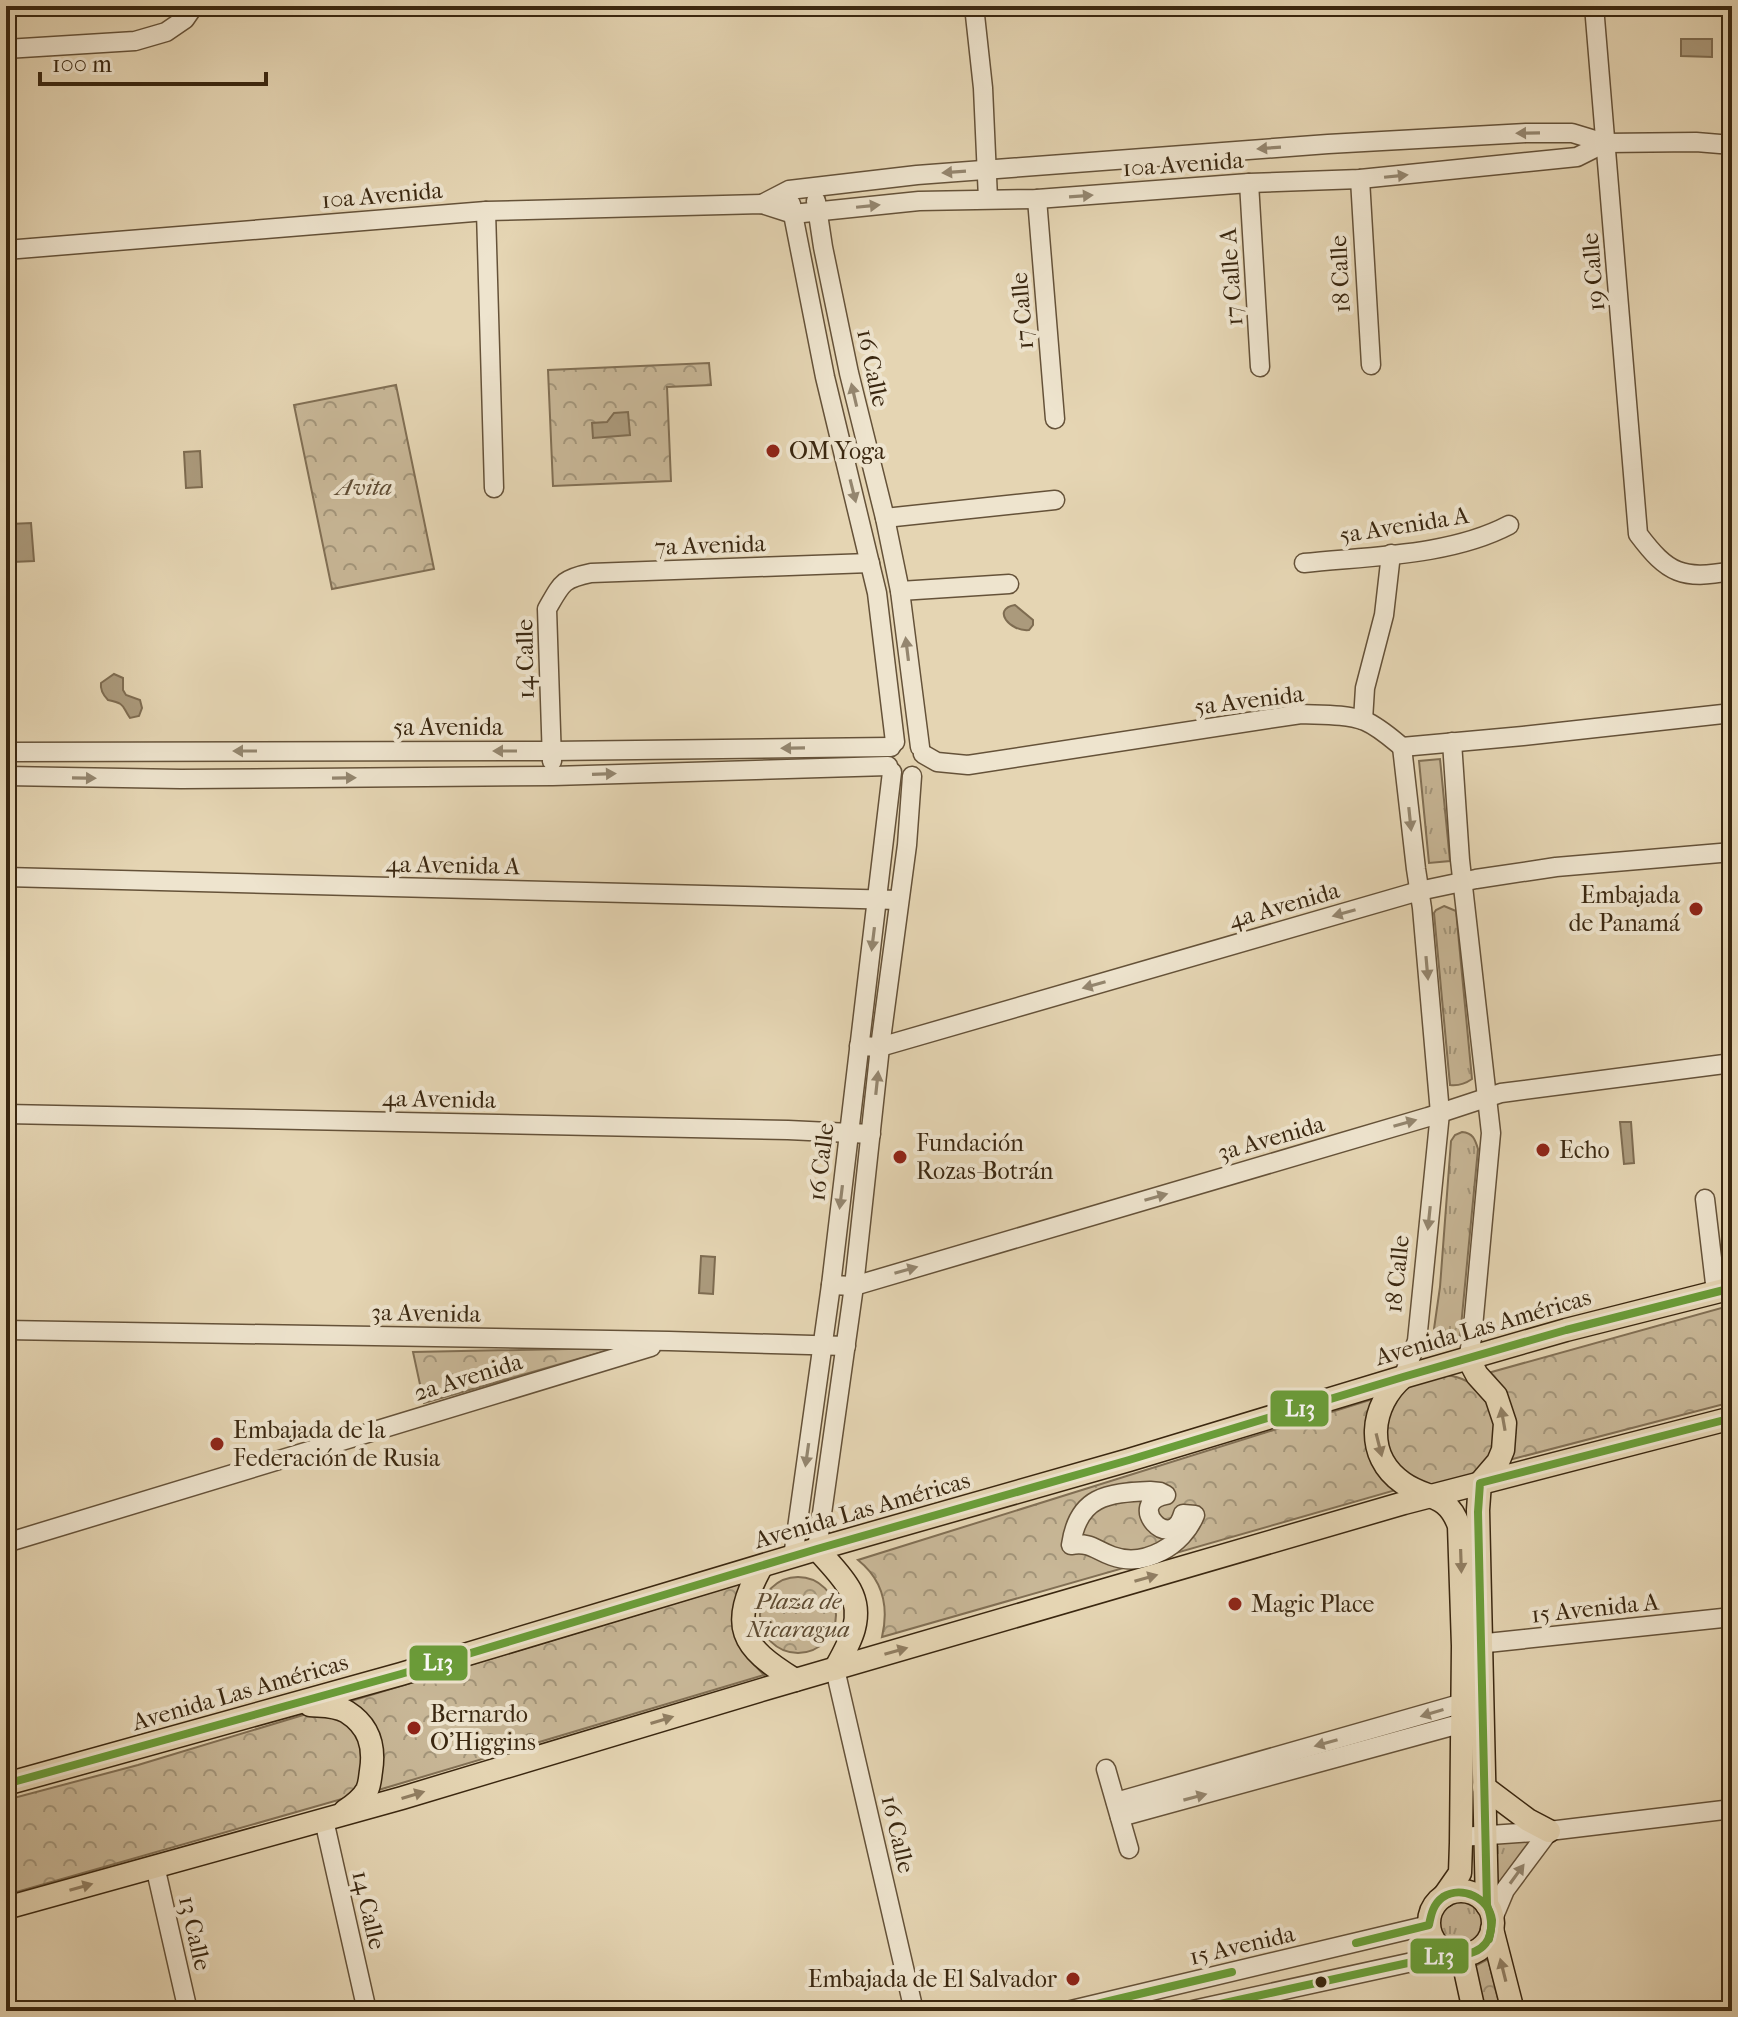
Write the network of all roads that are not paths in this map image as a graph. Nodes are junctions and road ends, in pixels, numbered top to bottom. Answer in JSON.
{"nodes":[{"id":1,"x":194,"y":6,"type":"edge"},
{"id":2,"x":896,"y":6,"type":"edge"},
{"id":3,"x":909,"y":6,"type":"edge"},
{"id":4,"x":974,"y":6,"type":"edge"},
{"id":5,"x":1594,"y":6,"type":"edge"},
{"id":6,"x":6,"y":49,"type":"edge"},
{"id":7,"x":1605,"y":143,"type":"junction"},
{"id":8,"x":1732,"y":145,"type":"edge"},
{"id":9,"x":1329,"y":162,"type":"junction"},
{"id":10,"x":987,"y":170,"type":"junction"},
{"id":11,"x":1360,"y":179,"type":"junction"},
{"id":12,"x":1249,"y":183,"type":"junction"},
{"id":13,"x":814,"y":186,"type":"junction"},
{"id":14,"x":789,"y":190,"type":"junction"},
{"id":15,"x":988,"y":199,"type":"junction"},
{"id":16,"x":1037,"y":199,"type":"junction"},
{"id":17,"x":731,"y":204,"type":"junction"},
{"id":18,"x":762,"y":204,"type":"junction"},
{"id":19,"x":486,"y":211,"type":"junction"},
{"id":20,"x":818,"y":212,"type":"junction"},
{"id":21,"x":793,"y":214,"type":"junction"},
{"id":22,"x":6,"y":250,"type":"edge"},
{"id":23,"x":801,"y":251,"type":"junction"},
{"id":24,"x":1371,"y":365,"type":"dead end"},
{"id":25,"x":1260,"y":367,"type":"dead end"},
{"id":26,"x":1055,"y":419,"type":"dead end"},
{"id":27,"x":494,"y":488,"type":"dead end"},
{"id":28,"x":1055,"y":500,"type":"dead end"},
{"id":29,"x":885,"y":518,"type":"junction"},
{"id":30,"x":1509,"y":525,"type":"dead end"},
{"id":31,"x":1391,"y":554,"type":"junction"},
{"id":32,"x":870,"y":563,"type":"junction"},
{"id":33,"x":1304,"y":563,"type":"dead end"},
{"id":34,"x":1732,"y":571,"type":"edge"},
{"id":35,"x":1009,"y":584,"type":"dead end"},
{"id":36,"x":557,"y":591,"type":"joint"},
{"id":37,"x":900,"y":591,"type":"junction"},
{"id":38,"x":1732,"y":713,"type":"edge"},
{"id":39,"x":1363,"y":720,"type":"junction"},
{"id":40,"x":1452,"y":742,"type":"junction"},
{"id":41,"x":893,"y":745,"type":"junction"},
{"id":42,"x":1402,"y":747,"type":"junction"},
{"id":43,"x":551,"y":751,"type":"junction"},
{"id":44,"x":6,"y":752,"type":"edge"},
{"id":45,"x":919,"y":761,"type":"junction"},
{"id":46,"x":890,"y":769,"type":"junction"},
{"id":47,"x":6,"y":776,"type":"edge"},
{"id":48,"x":553,"y":776,"type":"junction"},
{"id":49,"x":1732,"y":852,"type":"edge"},
{"id":50,"x":6,"y":877,"type":"edge"},
{"id":51,"x":1464,"y":881,"type":"junction"},
{"id":52,"x":1419,"y":891,"type":"junction"},
{"id":53,"x":878,"y":900,"type":"junction"},
{"id":54,"x":899,"y":900,"type":"junction"},
{"id":55,"x":859,"y":1046,"type":"junction"},
{"id":56,"x":880,"y":1047,"type":"junction"},
{"id":57,"x":1732,"y":1063,"type":"edge"},
{"id":58,"x":1487,"y":1097,"type":"junction"},
{"id":59,"x":1440,"y":1113,"type":"junction"},
{"id":60,"x":6,"y":1114,"type":"edge"},
{"id":61,"x":848,"y":1132,"type":"junction"},
{"id":62,"x":871,"y":1134,"type":"junction"},
{"id":63,"x":1705,"y":1199,"type":"dead end"},
{"id":64,"x":831,"y":1285,"type":"junction"},
{"id":65,"x":854,"y":1286,"type":"junction"},
{"id":66,"x":1724,"y":1290,"type":"edge"},
{"id":67,"x":6,"y":1330,"type":"edge"},
{"id":68,"x":669,"y":1341,"type":"junction"},
{"id":69,"x":823,"y":1345,"type":"junction"},
{"id":70,"x":846,"y":1346,"type":"junction"},
{"id":71,"x":1468,"y":1358,"type":"junction"},
{"id":72,"x":1403,"y":1377,"type":"junction"},
{"id":73,"x":1732,"y":1418,"type":"edge"},
{"id":74,"x":1480,"y":1483,"type":"junction"},
{"id":75,"x":1432,"y":1495,"type":"junction"},
{"id":76,"x":6,"y":1543,"type":"edge"},
{"id":77,"x":817,"y":1549,"type":"junction"},
{"id":78,"x":1149,"y":1555,"type":"joint"},
{"id":79,"x":793,"y":1557,"type":"junction"},
{"id":80,"x":761,"y":1567,"type":"junction"},
{"id":81,"x":1732,"y":1617,"type":"edge"},
{"id":82,"x":1472,"y":1645,"type":"junction"},
{"id":83,"x":835,"y":1669,"type":"junction"},
{"id":84,"x":795,"y":1680,"type":"junction"},
{"id":85,"x":294,"y":1704,"type":"junction"},
{"id":86,"x":1463,"y":1713,"type":"junction"},
{"id":87,"x":1106,"y":1769,"type":"dead end"},
{"id":88,"x":6,"y":1784,"type":"edge"},
{"id":89,"x":1484,"y":1787,"type":"junction"},
{"id":90,"x":1732,"y":1809,"type":"edge"},
{"id":91,"x":1118,"y":1810,"type":"junction"},
{"id":92,"x":330,"y":1818,"type":"junction"},
{"id":93,"x":1549,"y":1831,"type":"junction"},
{"id":94,"x":1485,"y":1836,"type":"junction"},
{"id":95,"x":1461,"y":1837,"type":"junction"},
{"id":96,"x":1129,"y":1849,"type":"dead end"},
{"id":97,"x":155,"y":1866,"type":"junction"},
{"id":98,"x":1444,"y":1896,"type":"junction"},
{"id":99,"x":6,"y":1908,"type":"edge"},
{"id":100,"x":1490,"y":1918,"type":"junction"},
{"id":101,"x":1429,"y":1925,"type":"junction"},
{"id":102,"x":1456,"y":1955,"type":"junction"},
{"id":103,"x":188,"y":2011,"type":"edge"},
{"id":104,"x":367,"y":2011,"type":"edge"},
{"id":105,"x":914,"y":2011,"type":"edge"},
{"id":106,"x":1067,"y":2011,"type":"edge"},
{"id":107,"x":1188,"y":2011,"type":"edge"},
{"id":108,"x":1474,"y":2011,"type":"edge"},
{"id":109,"x":1513,"y":2011,"type":"edge"}],
"edges":[{"from":1,"to":6,"type":"street"},
{"from":2,"to":3,"type":"street"},
{"from":4,"to":10,"type":"street"},
{"from":5,"to":7,"type":"street","name":"19 Calle"},
{"from":7,"to":8,"type":"street","name":"10a Avenida"},
{"from":7,"to":9,"type":"street","name":"10a Avenida","one_way":true},
{"from":11,"to":7,"type":"street","name":"10a Avenida","one_way":true},
{"from":7,"to":34,"type":"street","name":"19 Calle"},
{"from":9,"to":10,"type":"street","name":"10a Avenida","one_way":true},
{"from":9,"to":11,"type":"street","name":"10a Avenida"},
{"from":9,"to":12,"type":"street","name":"10a Avenida"},
{"from":10,"to":13,"type":"street","name":"10a Avenida","one_way":true},
{"from":10,"to":15,"type":"street"},
{"from":11,"to":24,"type":"street","name":"18 Calle"},
{"from":16,"to":12,"type":"street","name":"10a Avenida","one_way":true},
{"from":12,"to":25,"type":"street","name":"17 Calle A"},
{"from":13,"to":14,"type":"street","name":"10a Avenida"},
{"from":13,"to":20,"type":"street","name":"16 Calle"},
{"from":14,"to":18,"type":"street","name":"10a Avenida"},
{"from":14,"to":21,"type":"street","name":"16 Calle"},
{"from":15,"to":16,"type":"street","name":"10a Avenida"},
{"from":20,"to":15,"type":"street","name":"10a Avenida","one_way":true},
{"from":16,"to":26,"type":"street","name":"17 Calle"},
{"from":17,"to":18,"type":"street","name":"10a Avenida"},
{"from":17,"to":19,"type":"street","name":"10a Avenida"},
{"from":17,"to":23,"type":"street"},
{"from":18,"to":21,"type":"street","name":"10a Avenida"},
{"from":19,"to":22,"type":"street","name":"10a Avenida"},
{"from":19,"to":27,"type":"street"},
{"from":20,"to":21,"type":"street","name":"10a Avenida"},
{"from":29,"to":20,"type":"street","name":"16 Calle","one_way":true},
{"from":21,"to":23,"type":"street","name":"16 Calle"},
{"from":23,"to":32,"type":"street","name":"16 Calle","one_way":true},
{"from":28,"to":29,"type":"street"},
{"from":29,"to":37,"type":"street","name":"16 Calle"},
{"from":30,"to":31,"type":"street","name":"5a Avenida A"},
{"from":31,"to":33,"type":"street","name":"5a Avenida A"},
{"from":31,"to":39,"type":"street"},
{"from":32,"to":36,"type":"street","name":"7a Avenida"},
{"from":32,"to":41,"type":"street","name":"16 Calle"},
{"from":35,"to":37,"type":"street"},
{"from":36,"to":43,"type":"street","name":"14 Calle"},
{"from":45,"to":37,"type":"street","name":"16 Calle","one_way":true},
{"from":38,"to":40,"type":"street"},
{"from":39,"to":42,"type":"street","name":"5a Avenida"},
{"from":39,"to":45,"type":"street","name":"5a Avenida"},
{"from":40,"to":42,"type":"street"},
{"from":40,"to":51,"type":"street"},
{"from":41,"to":43,"type":"street","name":"5a Avenida","one_way":true},
{"from":41,"to":45,"type":"street","name":"5a Avenida"},
{"from":41,"to":46,"type":"street","name":"16 Calle"},
{"from":42,"to":52,"type":"street","name":"18 Calle","one_way":true},
{"from":43,"to":44,"type":"street","name":"5a Avenida","one_way":true},
{"from":43,"to":48,"type":"street","name":"14 Calle"},
{"from":45,"to":46,"type":"street","name":"5a Avenida"},
{"from":45,"to":54,"type":"street","name":"16 Calle"},
{"from":48,"to":46,"type":"street","name":"5a Avenida","one_way":true},
{"from":46,"to":53,"type":"street","name":"16 Calle"},
{"from":47,"to":48,"type":"street","name":"5a Avenida","one_way":true},
{"from":49,"to":51,"type":"street","name":"4a Avenida"},
{"from":50,"to":53,"type":"street","name":"4a Avenida A"},
{"from":51,"to":52,"type":"street","name":"4a Avenida"},
{"from":51,"to":58,"type":"street"},
{"from":52,"to":56,"type":"street","name":"4a Avenida","one_way":true},
{"from":52,"to":59,"type":"street","name":"18 Calle","one_way":true},
{"from":53,"to":54,"type":"street","name":"4a Avenida A"},
{"from":53,"to":55,"type":"street","name":"16 Calle","one_way":true},
{"from":54,"to":56,"type":"street","name":"16 Calle"},
{"from":55,"to":56,"type":"street","name":"4a Avenida"},
{"from":55,"to":61,"type":"street","name":"16 Calle"},
{"from":62,"to":56,"type":"street","name":"16 Calle","one_way":true},
{"from":57,"to":58,"type":"street","name":"3a Avenida"},
{"from":58,"to":59,"type":"street","name":"3a Avenida"},
{"from":58,"to":71,"type":"street"},
{"from":65,"to":59,"type":"street","name":"3a Avenida","one_way":true},
{"from":59,"to":72,"type":"street","name":"18 Calle","one_way":true},
{"from":60,"to":61,"type":"street","name":"4a Avenida"},
{"from":61,"to":62,"type":"street","name":"4a Avenida"},
{"from":61,"to":64,"type":"street","name":"16 Calle","one_way":true},
{"from":62,"to":65,"type":"street","name":"16 Calle"},
{"from":63,"to":66,"type":"street"},
{"from":64,"to":65,"type":"street","name":"3a Avenida"},
{"from":64,"to":69,"type":"street","name":"16 Calle"},
{"from":65,"to":70,"type":"street","name":"16 Calle"},
{"from":66,"to":71,"type":"main road","name":"Avenida Las Américas"},
{"from":67,"to":68,"type":"street","name":"3a Avenida"},
{"from":68,"to":69,"type":"street","name":"3a Avenida"},
{"from":68,"to":76,"type":"street","name":"2a Avenida"},
{"from":69,"to":70,"type":"street","name":"3a Avenida"},
{"from":69,"to":79,"type":"street","name":"16 Calle","one_way":true},
{"from":70,"to":77,"type":"street","name":"16 Calle"},
{"from":71,"to":72,"type":"main road","name":"Avenida Las Américas"},
{"from":74,"to":71,"type":"main road","one_way":true},
{"from":72,"to":75,"type":"main road","name":"18 Calle","one_way":true},
{"from":72,"to":77,"type":"main road","name":"Avenida Las Américas"},
{"from":73,"to":74,"type":"main road"},
{"from":74,"to":75,"type":"main road"},
{"from":74,"to":82,"type":"main road","name":"18 Calle"},
{"from":75,"to":82,"type":"main road","name":"18 Calle","one_way":true},
{"from":83,"to":75,"type":"main road","one_way":true},
{"from":77,"to":79,"type":"main road","name":"Avenida Las Américas"},
{"from":77,"to":83,"type":"main road"},
{"from":78,"to":78,"type":"street"},
{"from":79,"to":80,"type":"main road","name":"Avenida Las Américas"},
{"from":80,"to":84,"type":"main road"},
{"from":80,"to":85,"type":"main road","name":"Avenida Las Américas"},
{"from":81,"to":82,"type":"street","name":"15 Avenida A"},
{"from":82,"to":86,"type":"main road","name":"18 Calle"},
{"from":82,"to":89,"type":"main road","name":"18 Calle"},
{"from":83,"to":84,"type":"main road"},
{"from":83,"to":105,"type":"street","name":"16 Calle"},
{"from":92,"to":84,"type":"main road","one_way":true},
{"from":85,"to":88,"type":"main road","name":"Avenida Las Américas"},
{"from":85,"to":92,"type":"main road"},
{"from":86,"to":91,"type":"street"},
{"from":86,"to":95,"type":"main road","name":"18 Calle"},
{"from":87,"to":91,"type":"street"},
{"from":89,"to":93,"type":"main road"},
{"from":89,"to":94,"type":"main road","name":"18 Calle"},
{"from":90,"to":93,"type":"street"},
{"from":91,"to":96,"type":"street"},
{"from":92,"to":97,"type":"main road"},
{"from":92,"to":104,"type":"street","name":"14 Calle"},
{"from":93,"to":94,"type":"street"},
{"from":100,"to":93,"type":"street","one_way":true},
{"from":94,"to":95,"type":"street"},
{"from":94,"to":100,"type":"main road","name":"18 Calle"},
{"from":95,"to":98,"type":"main road","name":"18 Calle"},
{"from":99,"to":97,"type":"main road","one_way":true},
{"from":97,"to":103,"type":"street","name":"13 Calle"},
{"from":98,"to":100,"type":"main road"},
{"from":98,"to":101,"type":"main road"},
{"from":100,"to":102,"type":"main road"},
{"from":109,"to":100,"type":"main road","name":"18 Calle","one_way":true},
{"from":101,"to":102,"type":"main road"},
{"from":101,"to":106,"type":"street","name":"15 Avenida"},
{"from":102,"to":107,"type":"street"},
{"from":102,"to":108,"type":"main road"}]}
